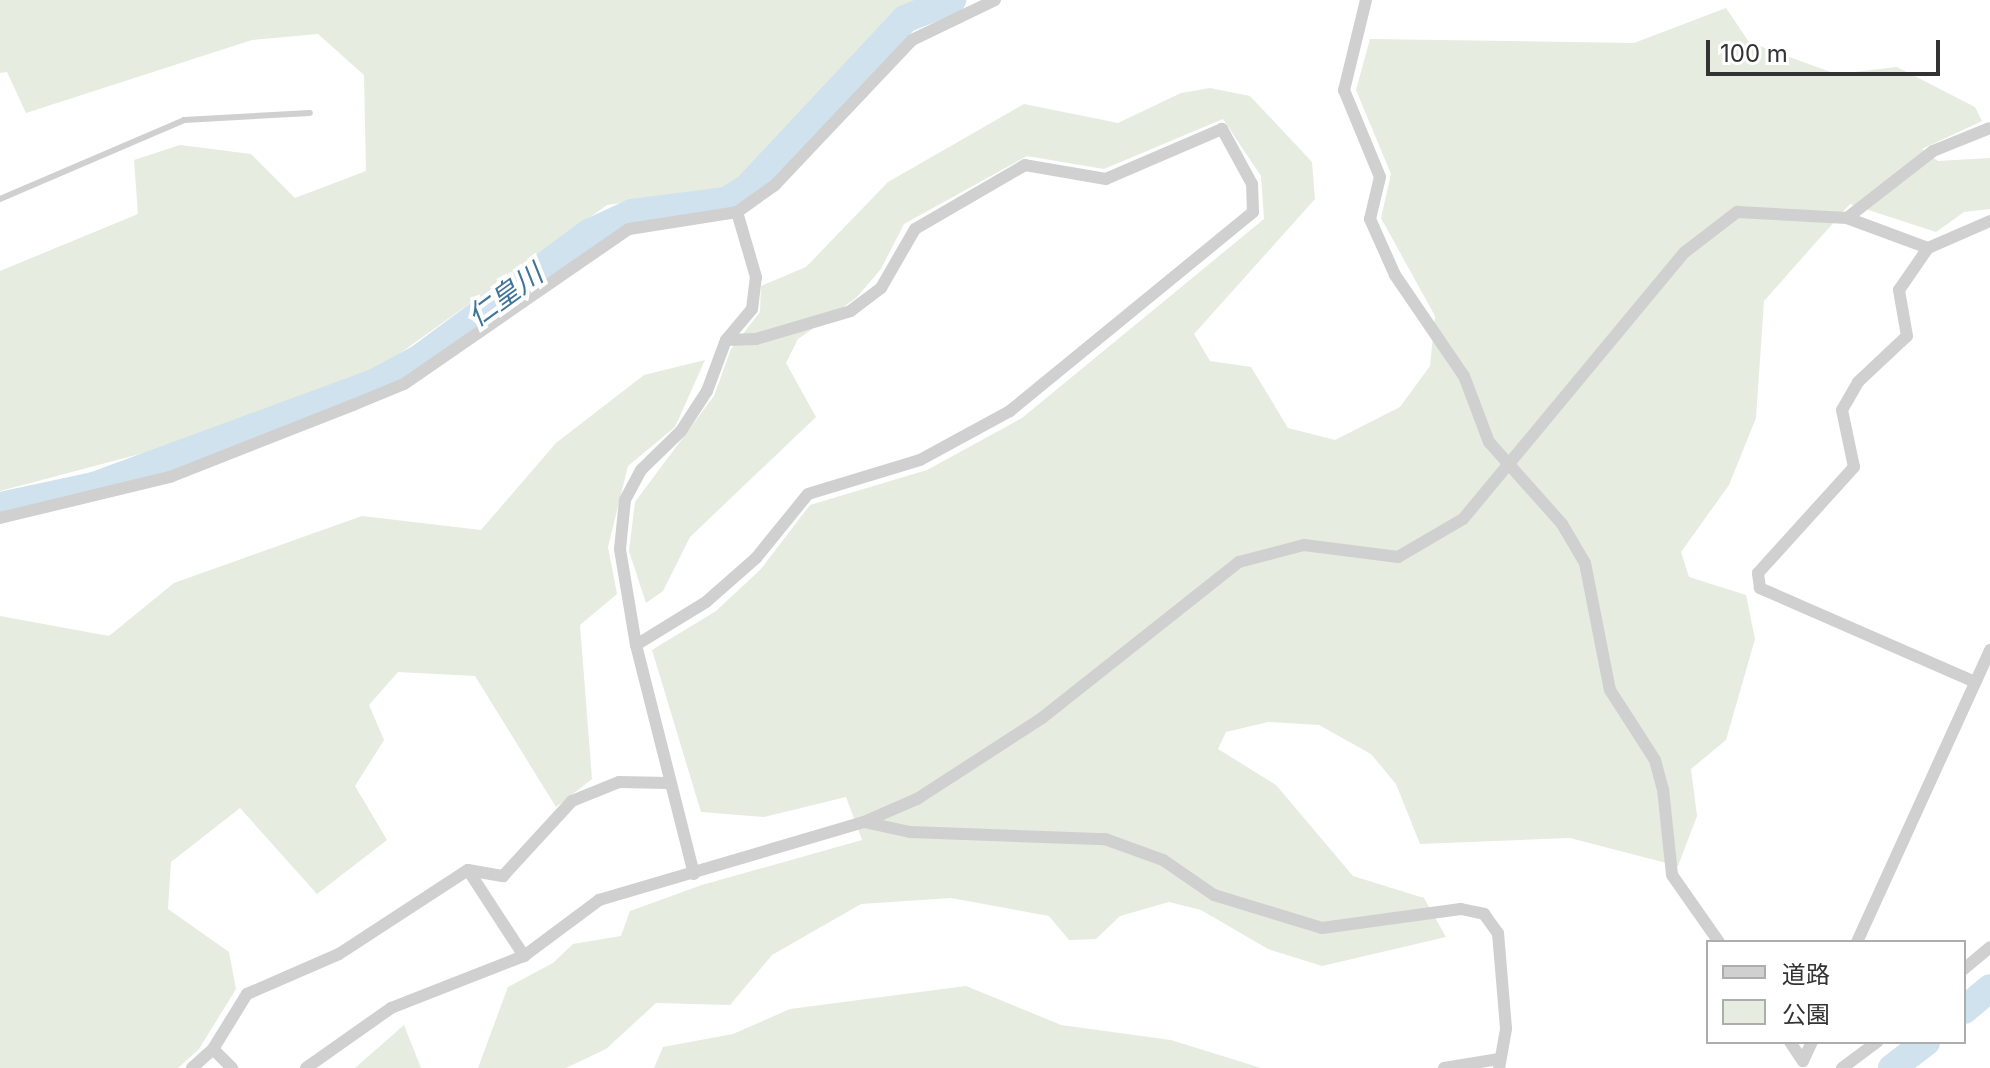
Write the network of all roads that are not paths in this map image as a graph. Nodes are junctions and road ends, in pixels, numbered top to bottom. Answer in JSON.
{"nodes":[{"id":1,"x":995,"y":0,"type":"edge"},
{"id":2,"x":1366,"y":0,"type":"edge"},
{"id":3,"x":310,"y":113,"type":"dead end"},
{"id":4,"x":1990,"y":128,"type":"edge"},
{"id":5,"x":0,"y":199,"type":"edge"},
{"id":6,"x":737,"y":212,"type":"junction"},
{"id":7,"x":1847,"y":218,"type":"junction"},
{"id":8,"x":1990,"y":221,"type":"edge"},
{"id":9,"x":1928,"y":248,"type":"junction"},
{"id":10,"x":726,"y":340,"type":"junction"},
{"id":11,"x":1514,"y":465,"type":"junction"},
{"id":12,"x":0,"y":518,"type":"edge"},
{"id":13,"x":636,"y":645,"type":"junction"},
{"id":14,"x":1990,"y":650,"type":"edge"},
{"id":15,"x":1975,"y":682,"type":"junction"},
{"id":16,"x":668,"y":783,"type":"junction"},
{"id":17,"x":864,"y":822,"type":"junction"},
{"id":18,"x":468,"y":870,"type":"junction"},
{"id":19,"x":694,"y":874,"type":"junction"},
{"id":20,"x":1718,"y":940,"type":"edge"},
{"id":21,"x":1858,"y":940,"type":"edge"},
{"id":22,"x":1990,"y":947,"type":"edge"},
{"id":23,"x":524,"y":956,"type":"junction"},
{"id":24,"x":1966,"y":967,"type":"edge"},
{"id":25,"x":1791,"y":1044,"type":"edge"},
{"id":26,"x":1811,"y":1044,"type":"edge"},
{"id":27,"x":1874,"y":1044,"type":"edge"},
{"id":28,"x":213,"y":1049,"type":"junction"},
{"id":29,"x":1499,"y":1064,"type":"edge"},
{"id":30,"x":192,"y":1068,"type":"edge"},
{"id":31,"x":232,"y":1068,"type":"edge"},
{"id":32,"x":306,"y":1068,"type":"edge"},
{"id":33,"x":1444,"y":1068,"type":"edge"},
{"id":34,"x":1842,"y":1068,"type":"edge"}],
"edges":[{"from":1,"to":6,"type":"street"},
{"from":2,"to":11,"type":"street"},
{"from":3,"to":5,"type":"lane"},
{"from":4,"to":7,"type":"street"},
{"from":6,"to":10,"type":"street"},
{"from":6,"to":12,"type":"street"},
{"from":7,"to":9,"type":"street"},
{"from":7,"to":11,"type":"street"},
{"from":8,"to":9,"type":"street"},
{"from":9,"to":15,"type":"street"},
{"from":10,"to":13,"type":"street"},
{"from":10,"to":13,"type":"street"},
{"from":11,"to":17,"type":"street"},
{"from":11,"to":20,"type":"street"},
{"from":13,"to":16,"type":"street"},
{"from":14,"to":15,"type":"street"},
{"from":15,"to":21,"type":"street"},
{"from":16,"to":18,"type":"street"},
{"from":16,"to":19,"type":"street"},
{"from":17,"to":19,"type":"street"},
{"from":17,"to":29,"type":"street"},
{"from":18,"to":23,"type":"street"},
{"from":18,"to":28,"type":"street"},
{"from":19,"to":23,"type":"street"},
{"from":22,"to":24,"type":"street"},
{"from":23,"to":32,"type":"street"},
{"from":25,"to":26,"type":"street"},
{"from":27,"to":34,"type":"street"},
{"from":28,"to":30,"type":"street"},
{"from":28,"to":31,"type":"street"},
{"from":29,"to":33,"type":"street"}]}
